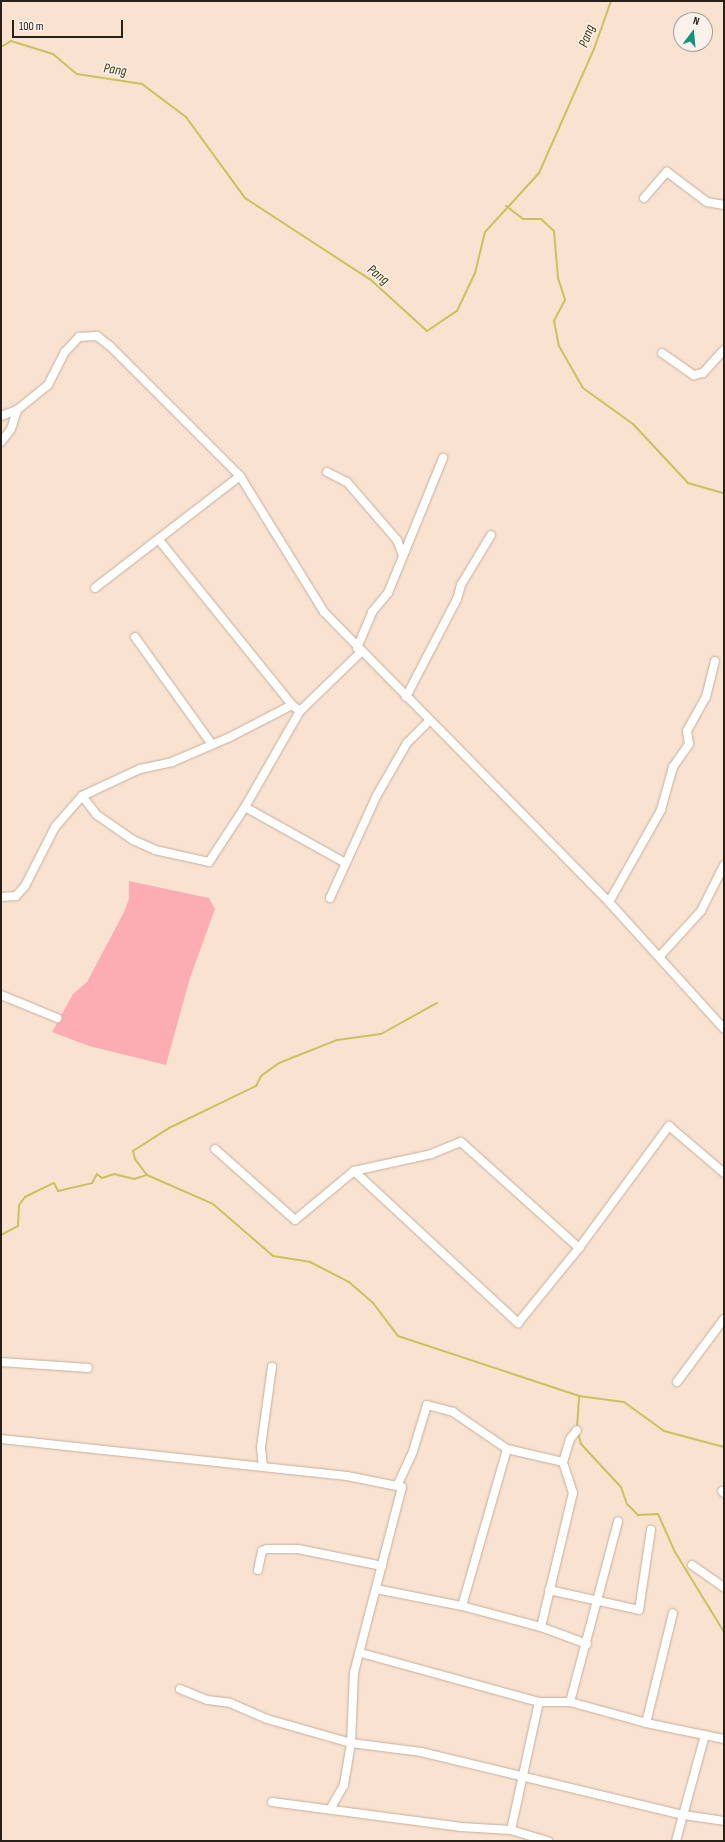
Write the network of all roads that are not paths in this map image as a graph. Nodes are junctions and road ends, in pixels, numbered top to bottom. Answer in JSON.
{"nodes":[{"id":1,"x":644,"y":198,"type":"dead end"},
{"id":2,"x":724,"y":205,"type":"edge"},
{"id":3,"x":724,"y":350,"type":"edge"},
{"id":4,"x":662,"y":353,"type":"dead end"},
{"id":5,"x":17,"y":410,"type":"junction"},
{"id":6,"x":1,"y":416,"type":"edge"},
{"id":7,"x":1,"y":442,"type":"edge"},
{"id":8,"x":443,"y":458,"type":"dead end"},
{"id":9,"x":327,"y":472,"type":"dead end"},
{"id":10,"x":240,"y":476,"type":"junction"},
{"id":11,"x":491,"y":535,"type":"dead end"},
{"id":12,"x":159,"y":540,"type":"junction"},
{"id":13,"x":402,"y":553,"type":"junction"},
{"id":14,"x":95,"y":588,"type":"dead end"},
{"id":15,"x":135,"y":638,"type":"dead end"},
{"id":16,"x":359,"y":650,"type":"junction"},
{"id":17,"x":715,"y":661,"type":"dead end"},
{"id":18,"x":406,"y":698,"type":"junction"},
{"id":19,"x":292,"y":705,"type":"junction"},
{"id":20,"x":300,"y":711,"type":"junction"},
{"id":21,"x":429,"y":721,"type":"junction"},
{"id":22,"x":211,"y":743,"type":"junction"},
{"id":23,"x":82,"y":796,"type":"junction"},
{"id":24,"x":245,"y":807,"type":"junction"},
{"id":25,"x":345,"y":863,"type":"junction"},
{"id":26,"x":724,"y":864,"type":"edge"},
{"id":27,"x":1,"y":897,"type":"edge"},
{"id":28,"x":330,"y":898,"type":"dead end"},
{"id":29,"x":609,"y":902,"type":"junction"},
{"id":30,"x":660,"y":956,"type":"junction"},
{"id":31,"x":1,"y":995,"type":"edge"},
{"id":32,"x":57,"y":1018,"type":"dead end"},
{"id":33,"x":724,"y":1029,"type":"edge"},
{"id":34,"x":215,"y":1149,"type":"dead end"},
{"id":35,"x":354,"y":1170,"type":"junction"},
{"id":36,"x":724,"y":1173,"type":"edge"},
{"id":37,"x":579,"y":1248,"type":"junction"},
{"id":38,"x":724,"y":1319,"type":"edge"},
{"id":39,"x":1,"y":1362,"type":"edge"},
{"id":40,"x":272,"y":1367,"type":"dead end"},
{"id":41,"x":88,"y":1368,"type":"dead end"},
{"id":42,"x":677,"y":1382,"type":"dead end"},
{"id":43,"x":577,"y":1430,"type":"dead end"},
{"id":44,"x":1,"y":1439,"type":"edge"},
{"id":45,"x":507,"y":1449,"type":"junction"},
{"id":46,"x":563,"y":1462,"type":"junction"},
{"id":47,"x":263,"y":1467,"type":"junction"},
{"id":48,"x":397,"y":1486,"type":"junction"},
{"id":49,"x":618,"y":1521,"type":"dead end"},
{"id":50,"x":651,"y":1530,"type":"dead end"},
{"id":51,"x":692,"y":1565,"type":"dead end"},
{"id":52,"x":382,"y":1566,"type":"junction"},
{"id":53,"x":258,"y":1570,"type":"dead end"},
{"id":54,"x":724,"y":1587,"type":"edge"},
{"id":55,"x":376,"y":1589,"type":"junction"},
{"id":56,"x":549,"y":1590,"type":"junction"},
{"id":57,"x":598,"y":1603,"type":"junction"},
{"id":58,"x":462,"y":1606,"type":"junction"},
{"id":59,"x":673,"y":1613,"type":"dead end"},
{"id":60,"x":541,"y":1627,"type":"junction"},
{"id":61,"x":587,"y":1644,"type":"junction"},
{"id":62,"x":361,"y":1653,"type":"junction"},
{"id":63,"x":180,"y":1689,"type":"dead end"},
{"id":64,"x":539,"y":1702,"type":"junction"},
{"id":65,"x":570,"y":1702,"type":"junction"},
{"id":66,"x":646,"y":1723,"type":"junction"},
{"id":67,"x":704,"y":1735,"type":"junction"},
{"id":68,"x":724,"y":1739,"type":"edge"},
{"id":69,"x":351,"y":1743,"type":"junction"},
{"id":70,"x":520,"y":1778,"type":"junction"},
{"id":71,"x":272,"y":1802,"type":"dead end"},
{"id":72,"x":330,"y":1809,"type":"junction"},
{"id":73,"x":684,"y":1815,"type":"junction"},
{"id":74,"x":724,"y":1820,"type":"edge"},
{"id":75,"x":511,"y":1830,"type":"junction"},
{"id":76,"x":548,"y":1841,"type":"edge"},
{"id":77,"x":676,"y":1841,"type":"edge"}],
"edges":[{"from":1,"to":2,"type":"street"},
{"from":3,"to":4,"type":"street"},
{"from":5,"to":6,"type":"street"},
{"from":5,"to":7,"type":"street"},
{"from":5,"to":10,"type":"street"},
{"from":8,"to":13,"type":"street"},
{"from":9,"to":13,"type":"street"},
{"from":10,"to":12,"type":"street"},
{"from":10,"to":16,"type":"street"},
{"from":11,"to":18,"type":"street"},
{"from":12,"to":14,"type":"street"},
{"from":12,"to":19,"type":"street"},
{"from":13,"to":16,"type":"street"},
{"from":15,"to":22,"type":"street"},
{"from":16,"to":18,"type":"street"},
{"from":16,"to":20,"type":"street"},
{"from":17,"to":29,"type":"street"},
{"from":18,"to":21,"type":"street"},
{"from":19,"to":20,"type":"street"},
{"from":19,"to":22,"type":"street"},
{"from":20,"to":24,"type":"street"},
{"from":21,"to":25,"type":"street"},
{"from":21,"to":29,"type":"street"},
{"from":22,"to":23,"type":"street"},
{"from":23,"to":24,"type":"street"},
{"from":23,"to":27,"type":"street"},
{"from":24,"to":25,"type":"street"},
{"from":25,"to":28,"type":"street"},
{"from":26,"to":30,"type":"street"},
{"from":29,"to":30,"type":"street"},
{"from":30,"to":33,"type":"street"},
{"from":31,"to":32,"type":"street"},
{"from":34,"to":35,"type":"street"},
{"from":35,"to":37,"type":"street"},
{"from":35,"to":37,"type":"street"},
{"from":36,"to":37,"type":"street"},
{"from":38,"to":42,"type":"street"},
{"from":39,"to":41,"type":"street"},
{"from":40,"to":47,"type":"street"},
{"from":43,"to":46,"type":"street"},
{"from":44,"to":47,"type":"street"},
{"from":45,"to":46,"type":"street"},
{"from":45,"to":48,"type":"street"},
{"from":45,"to":58,"type":"street"},
{"from":46,"to":56,"type":"street"},
{"from":47,"to":48,"type":"street"},
{"from":48,"to":52,"type":"street"},
{"from":49,"to":57,"type":"street"},
{"from":50,"to":57,"type":"street"},
{"from":51,"to":54,"type":"street"},
{"from":52,"to":53,"type":"street"},
{"from":52,"to":55,"type":"street"},
{"from":55,"to":58,"type":"street"},
{"from":55,"to":62,"type":"street"},
{"from":56,"to":57,"type":"street"},
{"from":56,"to":60,"type":"street"},
{"from":57,"to":61,"type":"street"},
{"from":58,"to":60,"type":"street"},
{"from":59,"to":66,"type":"street"},
{"from":60,"to":61,"type":"street"},
{"from":61,"to":65,"type":"street"},
{"from":62,"to":64,"type":"street"},
{"from":62,"to":69,"type":"street"},
{"from":63,"to":69,"type":"street"},
{"from":64,"to":65,"type":"street"},
{"from":64,"to":70,"type":"street"},
{"from":65,"to":66,"type":"street"},
{"from":66,"to":67,"type":"street"},
{"from":67,"to":68,"type":"street"},
{"from":67,"to":73,"type":"street"},
{"from":69,"to":70,"type":"street"},
{"from":69,"to":72,"type":"street"},
{"from":70,"to":73,"type":"street"},
{"from":70,"to":75,"type":"street"},
{"from":71,"to":72,"type":"street"},
{"from":72,"to":75,"type":"street"},
{"from":73,"to":74,"type":"street"},
{"from":73,"to":77,"type":"street"},
{"from":75,"to":76,"type":"street"}]}
